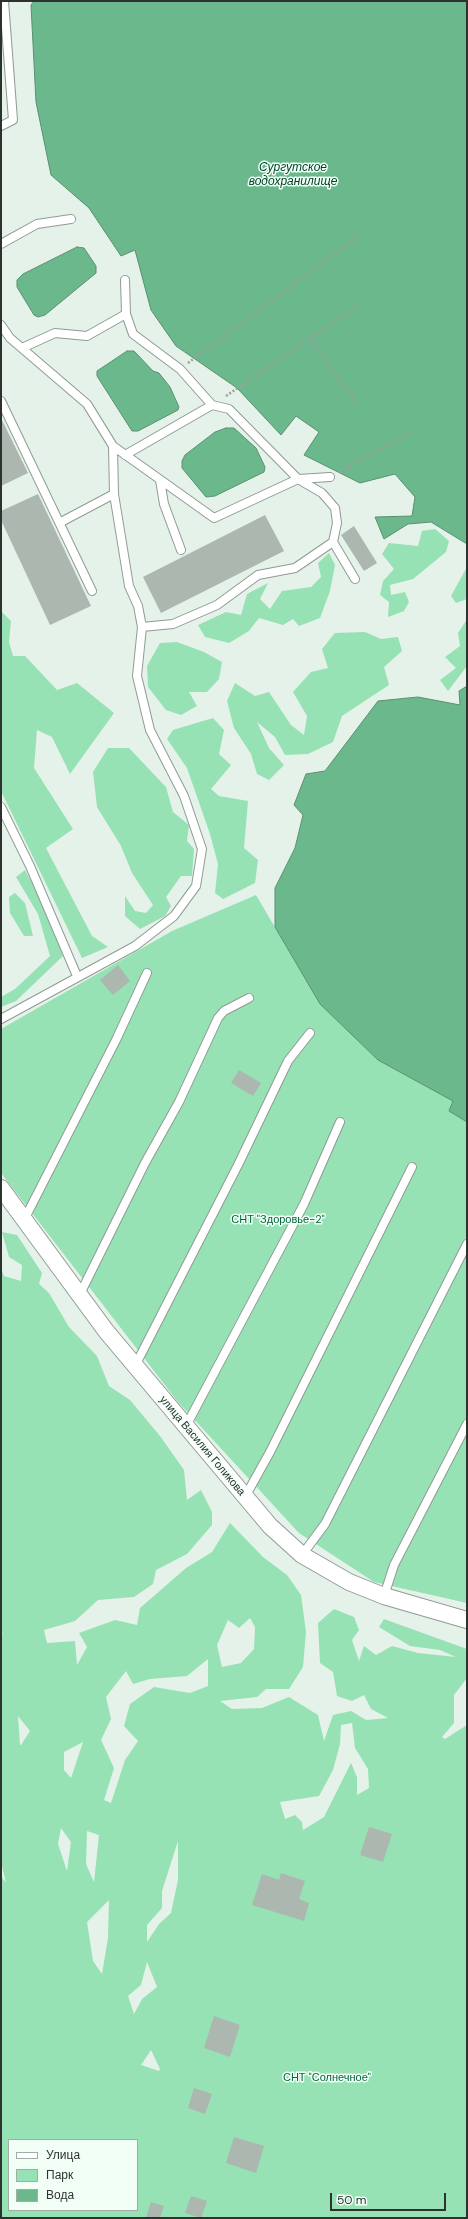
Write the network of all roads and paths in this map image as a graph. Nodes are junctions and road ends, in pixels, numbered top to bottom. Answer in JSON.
{"nodes":[{"id":1,"x":4,"y":1,"type":"edge"},
{"id":2,"x":5,"y":77,"type":"edge"},
{"id":3,"x":1,"y":126,"type":"edge"},
{"id":4,"x":71,"y":219,"type":"dead end"},
{"id":5,"x":359,"y":235,"type":"dead end"},
{"id":6,"x":1,"y":244,"type":"edge"},
{"id":7,"x":125,"y":280,"type":"dead end"},
{"id":8,"x":359,"y":305,"type":"dead end"},
{"id":9,"x":126,"y":314,"type":"junction"},
{"id":10,"x":1,"y":325,"type":"edge"},
{"id":11,"x":310,"y":338,"type":"junction"},
{"id":12,"x":22,"y":348,"type":"junction"},
{"id":13,"x":180,"y":369,"type":"junction"},
{"id":14,"x":1,"y":401,"type":"edge"},
{"id":15,"x":356,"y":403,"type":"dead end"},
{"id":16,"x":212,"y":405,"type":"junction"},
{"id":17,"x":412,"y":431,"type":"dead end"},
{"id":18,"x":113,"y":446,"type":"junction"},
{"id":19,"x":125,"y":455,"type":"junction"},
{"id":20,"x":330,"y":477,"type":"joint"},
{"id":21,"x":298,"y":479,"type":"junction"},
{"id":22,"x":160,"y":480,"type":"junction"},
{"id":23,"x":114,"y":494,"type":"junction"},
{"id":24,"x":60,"y":522,"type":"junction"},
{"id":25,"x":333,"y":542,"type":"junction"},
{"id":26,"x":181,"y":550,"type":"dead end"},
{"id":27,"x":355,"y":579,"type":"dead end"},
{"id":28,"x":92,"y":591,"type":"dead end"},
{"id":29,"x":142,"y":627,"type":"junction"},
{"id":30,"x":1,"y":807,"type":"edge"},
{"id":31,"x":147,"y":973,"type":"dead end"},
{"id":32,"x":77,"y":976,"type":"junction"},
{"id":33,"x":249,"y":998,"type":"dead end"},
{"id":34,"x":1,"y":1019,"type":"edge"},
{"id":35,"x":310,"y":1033,"type":"dead end"},
{"id":36,"x":340,"y":1122,"type":"dead end"},
{"id":37,"x":412,"y":1167,"type":"dead end"},
{"id":38,"x":1,"y":1188,"type":"edge"},
{"id":39,"x":24,"y":1220,"type":"junction"},
{"id":40,"x":467,"y":1244,"type":"edge"},
{"id":41,"x":79,"y":1297,"type":"junction"},
{"id":42,"x":135,"y":1366,"type":"junction"},
{"id":43,"x":467,"y":1424,"type":"edge"},
{"id":44,"x":186,"y":1426,"type":"junction"},
{"id":45,"x":245,"y":1497,"type":"junction"},
{"id":46,"x":302,"y":1555,"type":"junction"},
{"id":47,"x":384,"y":1596,"type":"junction"},
{"id":48,"x":467,"y":1618,"type":"edge"}],
"edges":[{"from":1,"to":2,"type":"lane"},
{"from":2,"to":3,"type":"lane"},
{"from":4,"to":6,"type":"lane"},
{"from":5,"to":13,"type":"path"},
{"from":7,"to":9,"type":"lane"},
{"from":8,"to":11,"type":"path"},
{"from":9,"to":12,"type":"lane"},
{"from":9,"to":13,"type":"lane"},
{"from":10,"to":12,"type":"lane"},
{"from":11,"to":15,"type":"path"},
{"from":11,"to":16,"type":"path"},
{"from":12,"to":18,"type":"lane"},
{"from":13,"to":16,"type":"lane"},
{"from":14,"to":24,"type":"lane"},
{"from":16,"to":19,"type":"lane"},
{"from":16,"to":21,"type":"lane"},
{"from":17,"to":20,"type":"path"},
{"from":18,"to":19,"type":"lane"},
{"from":18,"to":23,"type":"lane"},
{"from":19,"to":22,"type":"lane"},
{"from":20,"to":21,"type":"lane"},
{"from":21,"to":22,"type":"lane"},
{"from":21,"to":25,"type":"lane"},
{"from":22,"to":26,"type":"lane"},
{"from":23,"to":24,"type":"lane"},
{"from":23,"to":29,"type":"lane"},
{"from":24,"to":28,"type":"lane"},
{"from":25,"to":27,"type":"lane"},
{"from":25,"to":29,"type":"lane"},
{"from":29,"to":32,"type":"lane"},
{"from":30,"to":32,"type":"lane"},
{"from":31,"to":39,"type":"lane"},
{"from":32,"to":34,"type":"lane"},
{"from":33,"to":41,"type":"lane"},
{"from":35,"to":42,"type":"lane"},
{"from":36,"to":44,"type":"lane"},
{"from":37,"to":45,"type":"lane"},
{"from":38,"to":39,"type":"street","name":"улица Василия Голикова"},
{"from":39,"to":41,"type":"street","name":"улица Василия Голикова"},
{"from":40,"to":46,"type":"lane"},
{"from":41,"to":42,"type":"street","name":"улица Василия Голикова"},
{"from":42,"to":44,"type":"street","name":"улица Василия Голикова"},
{"from":43,"to":47,"type":"lane"},
{"from":44,"to":45,"type":"street","name":"улица Василия Голикова"},
{"from":45,"to":46,"type":"street","name":"улица Василия Голикова"},
{"from":46,"to":47,"type":"street","name":"улица Василия Голикова"},
{"from":47,"to":48,"type":"street","name":"улица Василия Голикова"}]}
